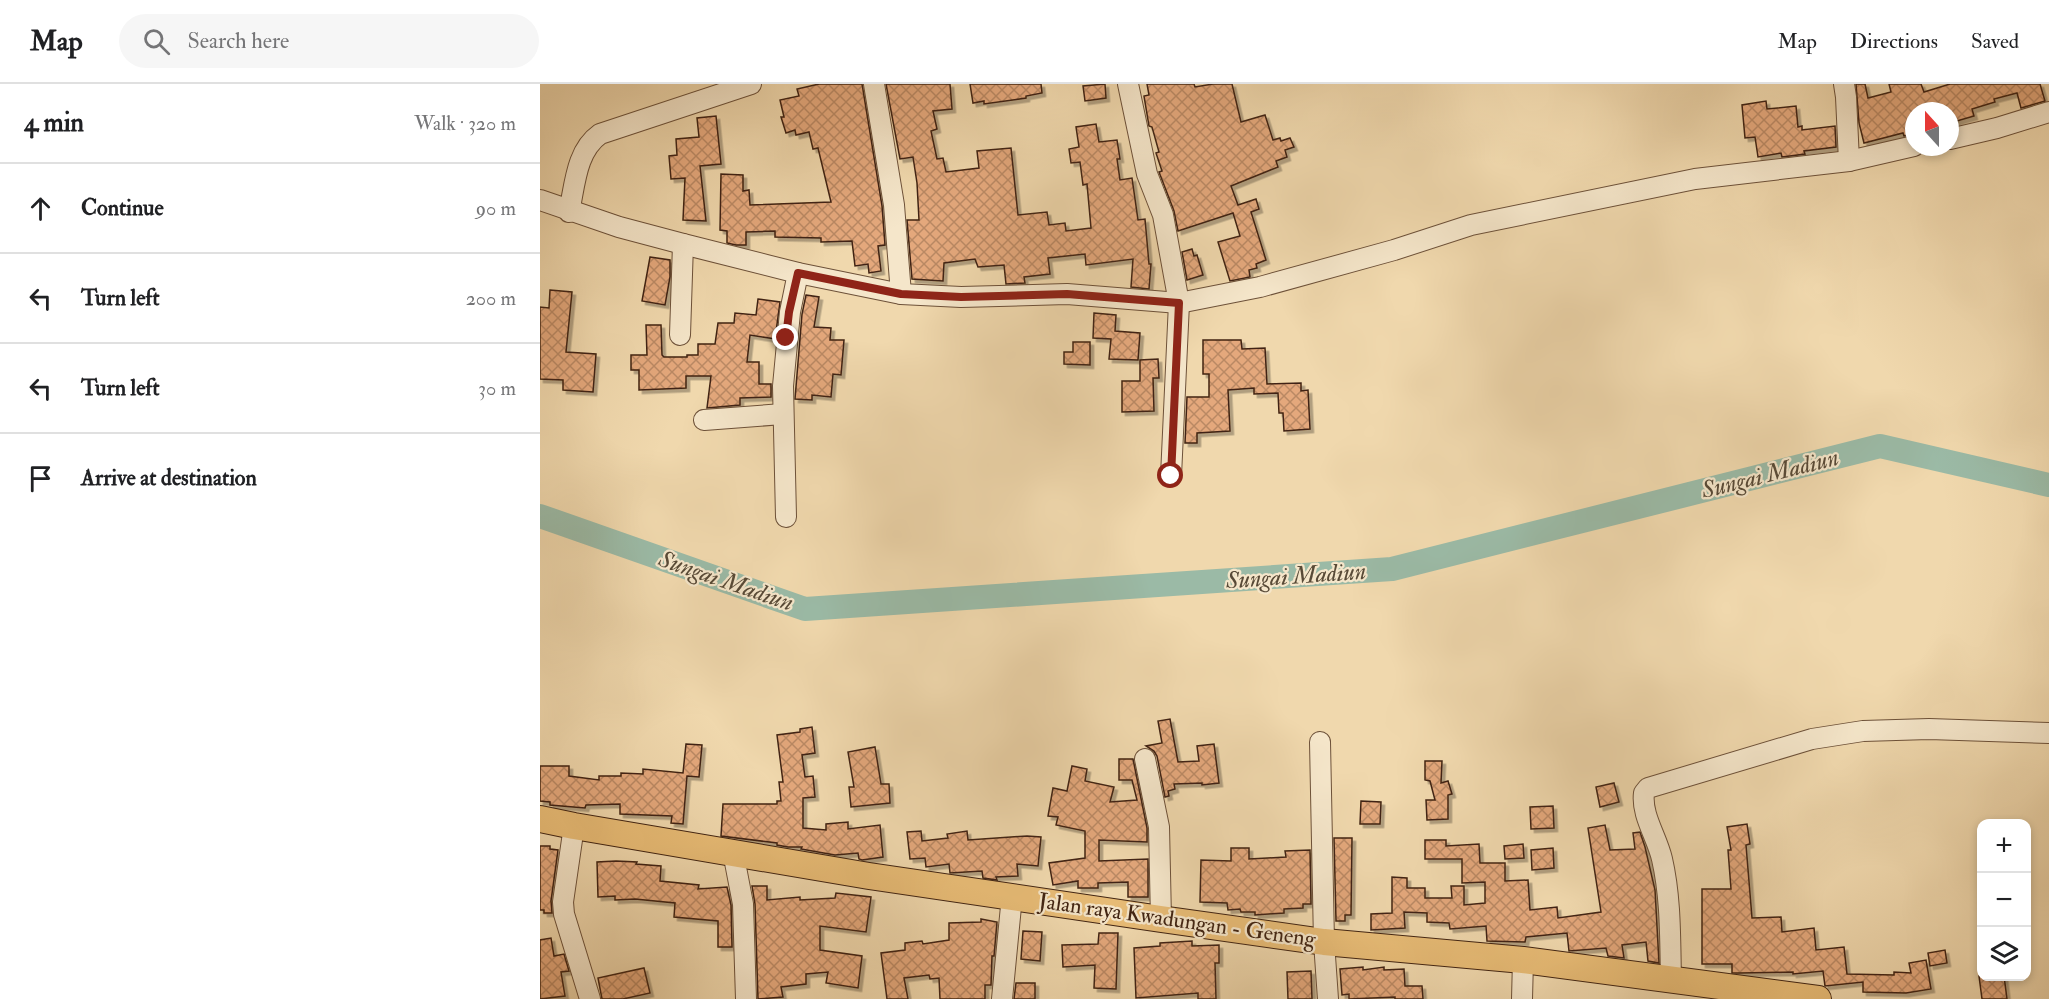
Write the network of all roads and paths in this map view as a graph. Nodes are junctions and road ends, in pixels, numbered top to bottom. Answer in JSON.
{"nodes":[{"id":1,"x":751,"y":84,"type":"edge"},
{"id":2,"x":874,"y":84,"type":"edge"},
{"id":3,"x":1128,"y":84,"type":"edge"},
{"id":4,"x":1844,"y":84,"type":"edge"},
{"id":5,"x":2049,"y":112,"type":"edge"},
{"id":6,"x":1959,"y":137,"type":"edge"},
{"id":7,"x":1905,"y":149,"type":"edge"},
{"id":8,"x":1849,"y":161,"type":"junction"},
{"id":9,"x":540,"y":200,"type":"edge"},
{"id":10,"x":570,"y":212,"type":"junction"},
{"id":11,"x":683,"y":244,"type":"junction"},
{"id":12,"x":798,"y":273,"type":"junction"},
{"id":13,"x":901,"y":294,"type":"junction"},
{"id":14,"x":1179,"y":303,"type":"junction"},
{"id":15,"x":680,"y":335,"type":"dead end"},
{"id":16,"x":783,"y":414,"type":"junction"},
{"id":17,"x":704,"y":420,"type":"dead end"},
{"id":18,"x":1171,"y":476,"type":"dead end"},
{"id":19,"x":786,"y":517,"type":"dead end"},
{"id":20,"x":2049,"y":733,"type":"edge"},
{"id":21,"x":1320,"y":742,"type":"dead end"},
{"id":22,"x":1145,"y":759,"type":"dead end"},
{"id":23,"x":540,"y":819,"type":"edge"},
{"id":24,"x":574,"y":826,"type":"junction"},
{"id":25,"x":732,"y":852,"type":"junction"},
{"id":26,"x":1012,"y":896,"type":"junction"},
{"id":27,"x":1161,"y":920,"type":"junction"},
{"id":28,"x":1324,"y":942,"type":"junction"},
{"id":29,"x":1523,"y":960,"type":"junction"},
{"id":30,"x":1671,"y":979,"type":"junction"},
{"id":31,"x":590,"y":999,"type":"edge"},
{"id":32,"x":746,"y":999,"type":"edge"},
{"id":33,"x":1002,"y":999,"type":"edge"},
{"id":34,"x":1328,"y":999,"type":"edge"},
{"id":35,"x":1522,"y":999,"type":"edge"},
{"id":36,"x":1818,"y":999,"type":"edge"}],
"edges":[{"from":1,"to":10,"type":"street"},
{"from":2,"to":13,"type":"street"},
{"from":3,"to":14,"type":"street"},
{"from":4,"to":8,"type":"street"},
{"from":5,"to":6,"type":"street"},
{"from":7,"to":8,"type":"street"},
{"from":8,"to":14,"type":"street"},
{"from":9,"to":10,"type":"street"},
{"from":10,"to":11,"type":"street"},
{"from":11,"to":12,"type":"street"},
{"from":11,"to":15,"type":"street"},
{"from":12,"to":13,"type":"street"},
{"from":12,"to":16,"type":"street"},
{"from":13,"to":14,"type":"street"},
{"from":14,"to":18,"type":"street"},
{"from":16,"to":17,"type":"street"},
{"from":16,"to":19,"type":"street"},
{"from":20,"to":30,"type":"street"},
{"from":21,"to":28,"type":"street"},
{"from":22,"to":27,"type":"street"},
{"from":23,"to":24,"type":"main road","name":"Jalan raya Kwadungan - Geneng"},
{"from":24,"to":25,"type":"main road","name":"Jalan raya Kwadungan - Geneng"},
{"from":24,"to":31,"type":"street"},
{"from":25,"to":26,"type":"main road","name":"Jalan raya Kwadungan - Geneng"},
{"from":25,"to":32,"type":"street"},
{"from":26,"to":27,"type":"main road","name":"Jalan raya Kwadungan - Geneng"},
{"from":26,"to":33,"type":"street"},
{"from":27,"to":28,"type":"main road","name":"Jalan raya Kwadungan - Geneng"},
{"from":28,"to":29,"type":"main road","name":"Jalan raya Kwadungan - Geneng"},
{"from":28,"to":34,"type":"street"},
{"from":29,"to":30,"type":"main road","name":"Jalan raya Kwadungan - Geneng"},
{"from":29,"to":35,"type":"street"},
{"from":30,"to":36,"type":"main road","name":"Jalan raya Kwadungan - Geneng"}]}
